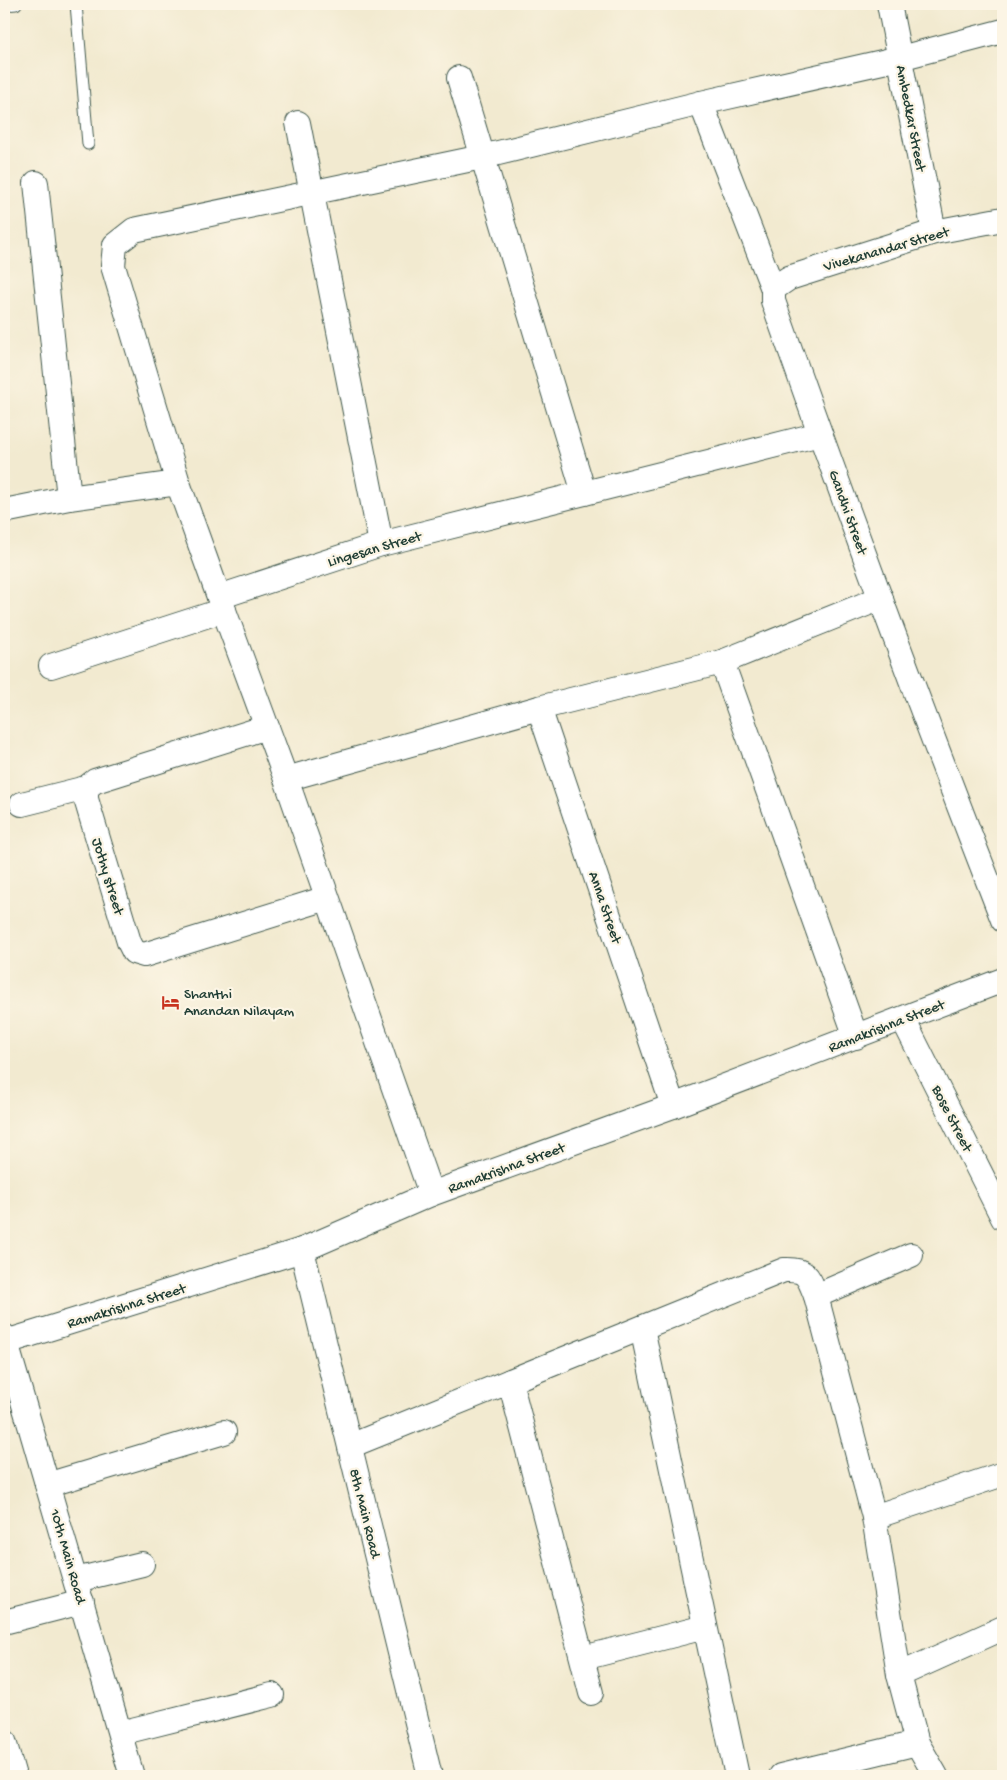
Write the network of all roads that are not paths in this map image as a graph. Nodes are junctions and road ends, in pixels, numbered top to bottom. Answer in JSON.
{"nodes":[{"id":1,"x":16,"y":4,"type":"edge"},
{"id":2,"x":76,"y":4,"type":"edge"},
{"id":3,"x":888,"y":4,"type":"edge"},
{"id":4,"x":4,"y":6,"type":"edge"},
{"id":5,"x":1003,"y":31,"type":"edge"},
{"id":6,"x":900,"y":58,"type":"junction"},
{"id":7,"x":459,"y":78,"type":"dead end"},
{"id":8,"x":701,"y":103,"type":"junction"},
{"id":9,"x":298,"y":123,"type":"dead end"},
{"id":10,"x":88,"y":144,"type":"dead end"},
{"id":11,"x":482,"y":157,"type":"junction"},
{"id":12,"x":36,"y":183,"type":"dead end"},
{"id":13,"x":310,"y":192,"type":"junction"},
{"id":14,"x":1003,"y":219,"type":"edge"},
{"id":15,"x":934,"y":232,"type":"junction"},
{"id":16,"x":773,"y":289,"type":"junction"},
{"id":17,"x":820,"y":434,"type":"junction"},
{"id":18,"x":178,"y":483,"type":"junction"},
{"id":19,"x":584,"y":493,"type":"junction"},
{"id":20,"x":69,"y":498,"type":"junction"},
{"id":21,"x":4,"y":510,"type":"edge"},
{"id":22,"x":381,"y":544,"type":"junction"},
{"id":23,"x":881,"y":598,"type":"junction"},
{"id":24,"x":221,"y":604,"type":"junction"},
{"id":25,"x":722,"y":662,"type":"junction"},
{"id":26,"x":51,"y":666,"type":"dead end"},
{"id":27,"x":539,"y":708,"type":"junction"},
{"id":28,"x":267,"y":727,"type":"junction"},
{"id":29,"x":286,"y":779,"type":"junction"},
{"id":30,"x":86,"y":788,"type":"junction"},
{"id":31,"x":22,"y":804,"type":"dead end"},
{"id":32,"x":328,"y":898,"type":"junction"},
{"id":33,"x":1003,"y":920,"type":"edge"},
{"id":34,"x":1003,"y":980,"type":"edge"},
{"id":35,"x":903,"y":1019,"type":"junction"},
{"id":36,"x":856,"y":1037,"type":"junction"},
{"id":37,"x":673,"y":1106,"type":"junction"},
{"id":38,"x":431,"y":1194,"type":"junction"},
{"id":39,"x":1003,"y":1218,"type":"edge"},
{"id":40,"x":302,"y":1250,"type":"junction"},
{"id":41,"x":911,"y":1255,"type":"dead end"},
{"id":42,"x":816,"y":1296,"type":"junction"},
{"id":43,"x":642,"y":1328,"type":"junction"},
{"id":44,"x":5,"y":1339,"type":"edge"},
{"id":45,"x":510,"y":1381,"type":"junction"},
{"id":46,"x":224,"y":1432,"type":"dead end"},
{"id":47,"x":350,"y":1446,"type":"junction"},
{"id":48,"x":1003,"y":1474,"type":"edge"},
{"id":49,"x":48,"y":1485,"type":"junction"},
{"id":50,"x":874,"y":1517,"type":"junction"},
{"id":51,"x":142,"y":1564,"type":"dead end"},
{"id":52,"x":76,"y":1580,"type":"junction"},
{"id":53,"x":82,"y":1602,"type":"junction"},
{"id":54,"x":4,"y":1622,"type":"edge"},
{"id":55,"x":705,"y":1627,"type":"junction"},
{"id":56,"x":1003,"y":1628,"type":"edge"},
{"id":57,"x":584,"y":1658,"type":"junction"},
{"id":58,"x":899,"y":1675,"type":"junction"},
{"id":59,"x":591,"y":1693,"type":"dead end"},
{"id":60,"x":272,"y":1695,"type":"dead end"},
{"id":61,"x":120,"y":1733,"type":"junction"},
{"id":62,"x":4,"y":1741,"type":"edge"},
{"id":63,"x":917,"y":1743,"type":"junction"},
{"id":64,"x":790,"y":1775,"type":"edge"},
{"id":65,"x":14,"y":1776,"type":"edge"},
{"id":66,"x":132,"y":1776,"type":"edge"},
{"id":67,"x":430,"y":1776,"type":"edge"},
{"id":68,"x":737,"y":1776,"type":"edge"},
{"id":69,"x":936,"y":1776,"type":"edge"}],
"edges":[{"from":1,"to":4,"type":"lane"},
{"from":2,"to":10,"type":"lane"},
{"from":3,"to":6,"type":"street","name":"Ambedkar Street"},
{"from":5,"to":6,"type":"street"},
{"from":6,"to":8,"type":"street"},
{"from":6,"to":15,"type":"street","name":"Ambedkar Street"},
{"from":7,"to":11,"type":"street"},
{"from":8,"to":11,"type":"street"},
{"from":8,"to":16,"type":"street","name":"Gandhi Street"},
{"from":9,"to":13,"type":"street"},
{"from":11,"to":13,"type":"street"},
{"from":11,"to":19,"type":"street"},
{"from":12,"to":20,"type":"street"},
{"from":13,"to":18,"type":"street"},
{"from":13,"to":22,"type":"street"},
{"from":14,"to":15,"type":"street","name":"Vivekanandar Street"},
{"from":15,"to":16,"type":"street","name":"Vivekanandar Street"},
{"from":16,"to":17,"type":"street","name":"Gandhi Street"},
{"from":17,"to":19,"type":"street","name":"Lingesan Street"},
{"from":17,"to":23,"type":"street","name":"Gandhi Street"},
{"from":18,"to":20,"type":"street"},
{"from":18,"to":24,"type":"street"},
{"from":19,"to":22,"type":"street","name":"Lingesan Street"},
{"from":20,"to":21,"type":"street"},
{"from":22,"to":24,"type":"street","name":"Lingesan Street"},
{"from":23,"to":25,"type":"street"},
{"from":23,"to":33,"type":"street","name":"Gandhi Street"},
{"from":24,"to":26,"type":"street","name":"Lingesan Street"},
{"from":24,"to":28,"type":"street"},
{"from":25,"to":27,"type":"street"},
{"from":25,"to":36,"type":"street"},
{"from":27,"to":29,"type":"street"},
{"from":27,"to":37,"type":"street","name":"Anna Street"},
{"from":28,"to":29,"type":"street"},
{"from":28,"to":30,"type":"street"},
{"from":29,"to":32,"type":"street"},
{"from":30,"to":31,"type":"street"},
{"from":30,"to":32,"type":"street","name":"Jothy street"},
{"from":32,"to":38,"type":"street"},
{"from":34,"to":35,"type":"street","name":"Ramakrishna Street"},
{"from":35,"to":36,"type":"street","name":"Ramakrishna Street"},
{"from":35,"to":39,"type":"street","name":"Bose Street"},
{"from":36,"to":37,"type":"street","name":"Ramakrishna Street"},
{"from":37,"to":38,"type":"street","name":"Ramakrishna Street"},
{"from":38,"to":40,"type":"street","name":"Ramakrishna Street"},
{"from":40,"to":44,"type":"street","name":"Ramakrishna Street"},
{"from":40,"to":47,"type":"street","name":"8th Main Road"},
{"from":41,"to":42,"type":"street"},
{"from":42,"to":43,"type":"street"},
{"from":42,"to":50,"type":"street"},
{"from":43,"to":45,"type":"street"},
{"from":43,"to":55,"type":"street"},
{"from":44,"to":49,"type":"street","name":"10th Main Road"},
{"from":45,"to":47,"type":"street"},
{"from":45,"to":57,"type":"street"},
{"from":46,"to":49,"type":"street"},
{"from":47,"to":67,"type":"street","name":"8th Main Road"},
{"from":48,"to":50,"type":"street"},
{"from":49,"to":52,"type":"street","name":"10th Main Road"},
{"from":50,"to":58,"type":"street"},
{"from":51,"to":52,"type":"street"},
{"from":52,"to":53,"type":"street","name":"10th Main Road"},
{"from":53,"to":54,"type":"street"},
{"from":53,"to":61,"type":"street","name":"10th Main Road"},
{"from":55,"to":57,"type":"street"},
{"from":55,"to":68,"type":"street"},
{"from":56,"to":58,"type":"street"},
{"from":57,"to":59,"type":"street"},
{"from":58,"to":63,"type":"street"},
{"from":60,"to":61,"type":"street"},
{"from":61,"to":66,"type":"street","name":"10th Main Road"},
{"from":62,"to":65,"type":"street"},
{"from":63,"to":64,"type":"street"},
{"from":63,"to":69,"type":"street"}]}
